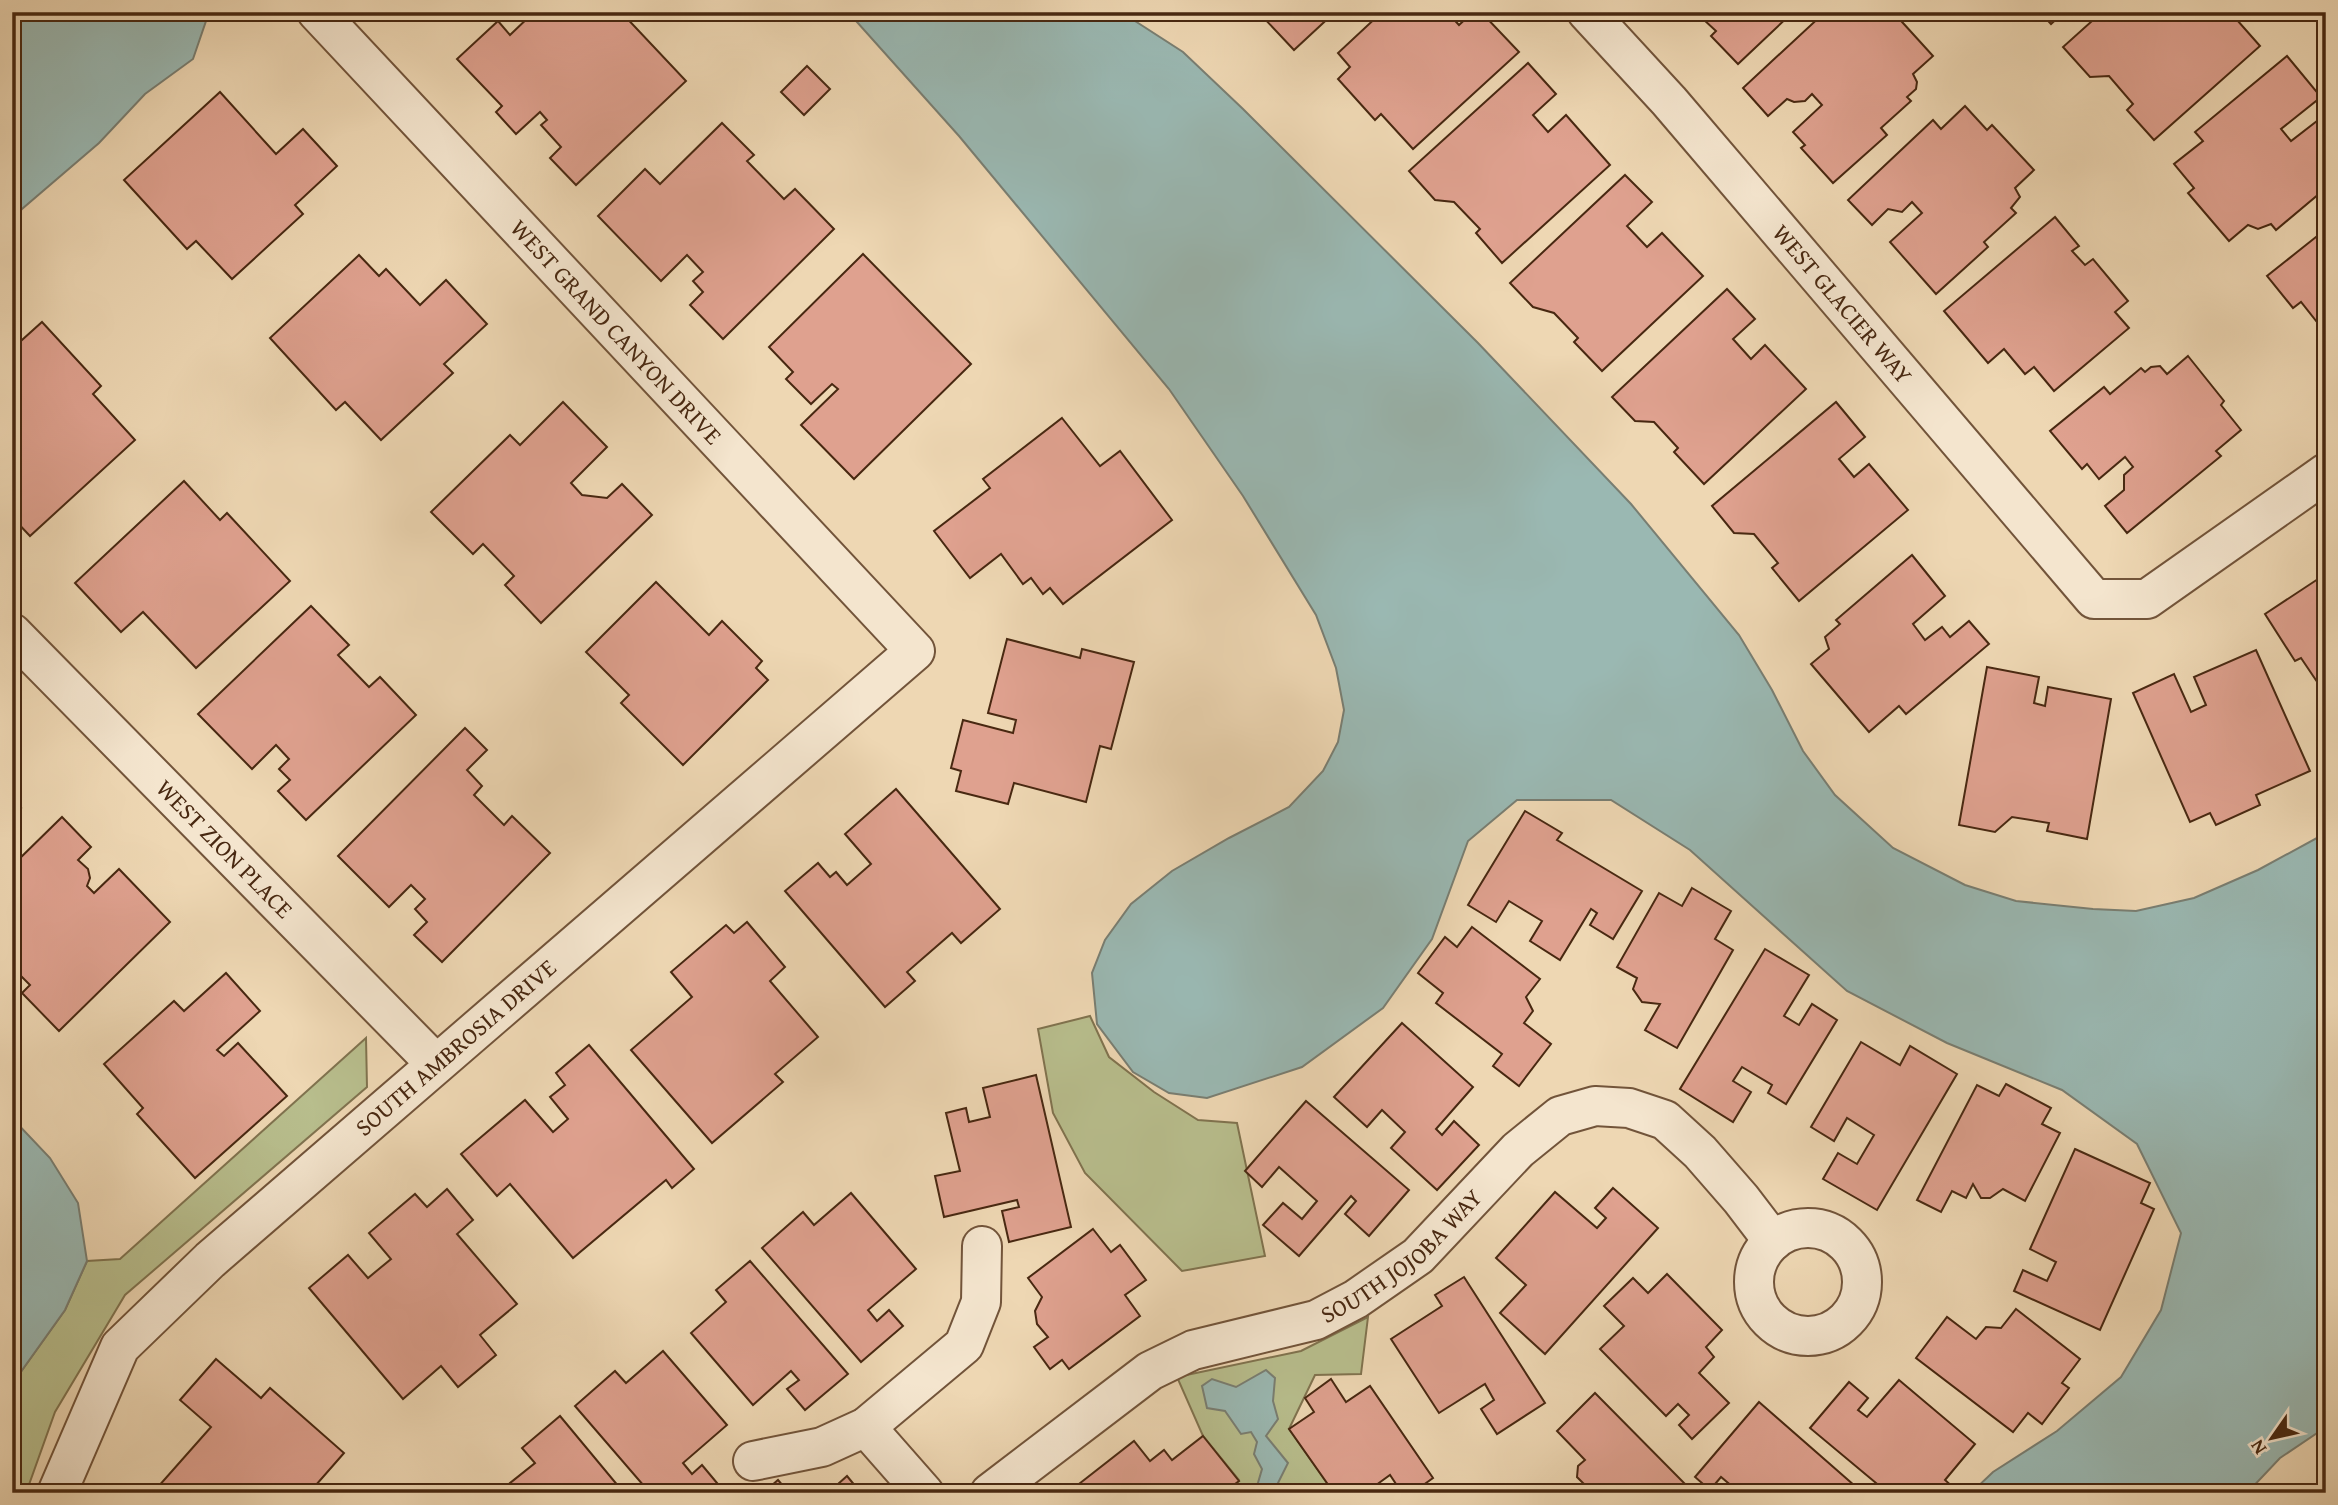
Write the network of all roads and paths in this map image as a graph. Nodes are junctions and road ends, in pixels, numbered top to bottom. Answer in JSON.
{"nodes":[{"id":1,"x":317,"y":12,"type":"edge"},
{"id":2,"x":1587,"y":12,"type":"edge"},
{"id":3,"x":2326,"y":473,"type":"edge"},
{"id":4,"x":12,"y":633,"type":"edge"},
{"id":5,"x":915,"y":651,"type":"joint"},
{"id":6,"x":436,"y":1064,"type":"junction"},
{"id":7,"x":1773,"y":1241,"type":"dead end"},
{"id":8,"x":982,"y":1246,"type":"dead end"},
{"id":9,"x":866,"y":1427,"type":"junction"},
{"id":10,"x":753,"y":1461,"type":"dead end"},
{"id":11,"x":57,"y":1493,"type":"edge"},
{"id":12,"x":924,"y":1493,"type":"edge"},
{"id":13,"x":990,"y":1493,"type":"edge"}],
"edges":[{"from":1,"to":5,"type":"street","name":"WEST GRAND CANYON DRIVE"},
{"from":2,"to":3,"type":"street","name":"WEST GLACIER WAY"},
{"from":4,"to":6,"type":"street","name":"WEST ZION PLACE"},
{"from":5,"to":6,"type":"street","name":"SOUTH AMBROSIA DRIVE"},
{"from":6,"to":11,"type":"street","name":"SOUTH AMBROSIA DRIVE"},
{"from":7,"to":13,"type":"street","name":"SOUTH JOJOBA WAY"},
{"from":8,"to":9,"type":"street"},
{"from":9,"to":10,"type":"street"},
{"from":9,"to":12,"type":"street"}]}
